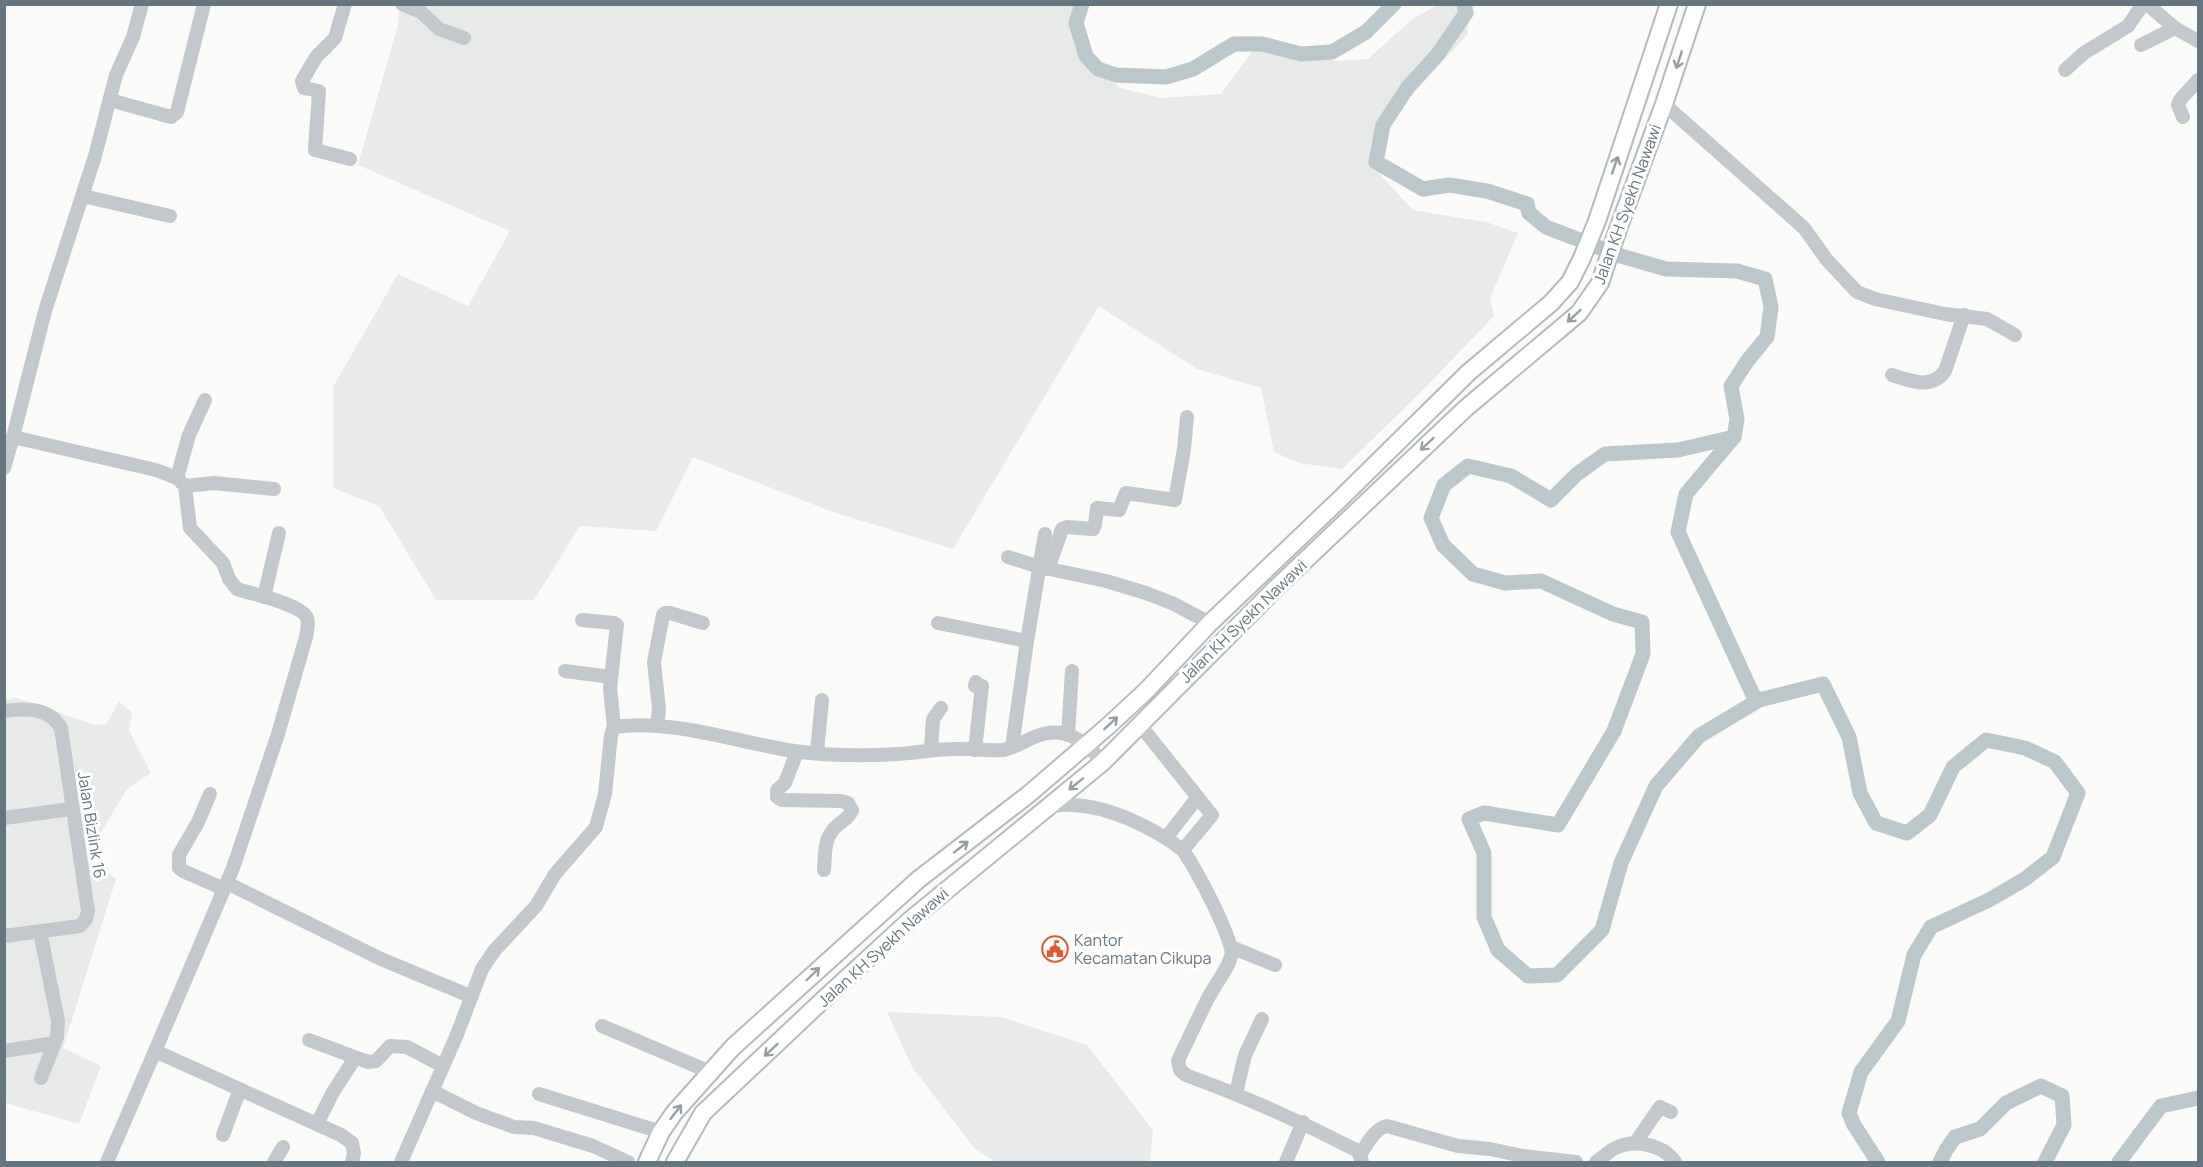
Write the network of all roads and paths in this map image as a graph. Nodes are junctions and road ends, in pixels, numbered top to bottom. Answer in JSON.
{"nodes":[{"id":1,"x":142,"y":4,"type":"edge"},
{"id":2,"x":204,"y":4,"type":"edge"},
{"id":3,"x":345,"y":4,"type":"edge"},
{"id":4,"x":402,"y":4,"type":"edge"},
{"id":5,"x":1669,"y":4,"type":"edge"},
{"id":6,"x":1697,"y":4,"type":"edge"},
{"id":7,"x":2145,"y":4,"type":"edge"},
{"id":8,"x":2175,"y":28,"type":"junction"},
{"id":9,"x":464,"y":38,"type":"dead end"},
{"id":10,"x":2199,"y":41,"type":"edge"},
{"id":11,"x":2141,"y":45,"type":"dead end"},
{"id":12,"x":2065,"y":70,"type":"dead end"},
{"id":13,"x":2199,"y":80,"type":"edge"},
{"id":14,"x":110,"y":100,"type":"junction"},
{"id":15,"x":1664,"y":104,"type":"junction"},
{"id":16,"x":2183,"y":117,"type":"dead end"},
{"id":17,"x":350,"y":159,"type":"dead end"},
{"id":18,"x":83,"y":196,"type":"junction"},
{"id":19,"x":170,"y":216,"type":"dead end"},
{"id":20,"x":1964,"y":315,"type":"junction"},
{"id":21,"x":2015,"y":335,"type":"dead end"},
{"id":22,"x":1892,"y":375,"type":"dead end"},
{"id":23,"x":205,"y":400,"type":"dead end"},
{"id":24,"x":1187,"y":417,"type":"dead end"},
{"id":25,"x":14,"y":437,"type":"junction"},
{"id":26,"x":4,"y":468,"type":"edge"},
{"id":27,"x":181,"y":482,"type":"junction"},
{"id":28,"x":274,"y":489,"type":"dead end"},
{"id":29,"x":279,"y":533,"type":"dead end"},
{"id":30,"x":1045,"y":534,"type":"dead end"},
{"id":31,"x":1008,"y":556,"type":"dead end"},
{"id":32,"x":1044,"y":568,"type":"junction"},
{"id":33,"x":264,"y":597,"type":"junction"},
{"id":34,"x":582,"y":620,"type":"dead end"},
{"id":35,"x":703,"y":623,"type":"dead end"},
{"id":36,"x":938,"y":623,"type":"dead end"},
{"id":37,"x":1210,"y":623,"type":"junction"},
{"id":38,"x":1027,"y":641,"type":"junction"},
{"id":39,"x":565,"y":671,"type":"dead end"},
{"id":40,"x":1071,"y":671,"type":"dead end"},
{"id":41,"x":611,"y":676,"type":"junction"},
{"id":42,"x":976,"y":682,"type":"dead end"},
{"id":43,"x":822,"y":700,"type":"dead end"},
{"id":44,"x":941,"y":708,"type":"dead end"},
{"id":45,"x":4,"y":711,"type":"edge"},
{"id":46,"x":1140,"y":725,"type":"junction"},
{"id":47,"x":657,"y":726,"type":"junction"},
{"id":48,"x":614,"y":727,"type":"junction"},
{"id":49,"x":1068,"y":735,"type":"junction"},
{"id":50,"x":1088,"y":744,"type":"junction"},
{"id":51,"x":1012,"y":747,"type":"junction"},
{"id":52,"x":931,"y":749,"type":"junction"},
{"id":53,"x":975,"y":750,"type":"junction"},
{"id":54,"x":797,"y":752,"type":"junction"},
{"id":55,"x":817,"y":752,"type":"junction"},
{"id":56,"x":1103,"y":762,"type":"junction"},
{"id":57,"x":210,"y":794,"type":"dead end"},
{"id":58,"x":1197,"y":798,"type":"junction"},
{"id":59,"x":1049,"y":807,"type":"junction"},
{"id":60,"x":71,"y":808,"type":"junction"},
{"id":61,"x":4,"y":818,"type":"edge"},
{"id":62,"x":1166,"y":838,"type":"junction"},
{"id":63,"x":1183,"y":850,"type":"junction"},
{"id":64,"x":824,"y":870,"type":"dead end"},
{"id":65,"x":225,"y":886,"type":"junction"},
{"id":66,"x":40,"y":932,"type":"junction"},
{"id":67,"x":4,"y":936,"type":"edge"},
{"id":68,"x":1231,"y":947,"type":"junction"},
{"id":69,"x":1275,"y":965,"type":"dead end"},
{"id":70,"x":470,"y":996,"type":"junction"},
{"id":71,"x":1262,"y":1019,"type":"dead end"},
{"id":72,"x":602,"y":1026,"type":"dead end"},
{"id":73,"x":309,"y":1040,"type":"dead end"},
{"id":74,"x":55,"y":1042,"type":"junction"},
{"id":75,"x":4,"y":1051,"type":"edge"},
{"id":76,"x":155,"y":1051,"type":"junction"},
{"id":77,"x":355,"y":1058,"type":"junction"},
{"id":78,"x":443,"y":1065,"type":"junction"},
{"id":79,"x":710,"y":1072,"type":"junction"},
{"id":80,"x":41,"y":1078,"type":"dead end"},
{"id":81,"x":240,"y":1089,"type":"junction"},
{"id":82,"x":432,"y":1090,"type":"junction"},
{"id":83,"x":1236,"y":1093,"type":"junction"},
{"id":84,"x":539,"y":1094,"type":"dead end"},
{"id":85,"x":1671,"y":1112,"type":"dead end"},
{"id":86,"x":1303,"y":1122,"type":"junction"},
{"id":87,"x":317,"y":1124,"type":"junction"},
{"id":88,"x":661,"y":1132,"type":"junction"},
{"id":89,"x":223,"y":1135,"type":"dead end"},
{"id":90,"x":1635,"y":1143,"type":"junction"},
{"id":91,"x":283,"y":1147,"type":"dead end"},
{"id":92,"x":1361,"y":1159,"type":"edge"},
{"id":93,"x":107,"y":1162,"type":"edge"},
{"id":94,"x":274,"y":1162,"type":"edge"},
{"id":95,"x":352,"y":1162,"type":"edge"},
{"id":96,"x":401,"y":1162,"type":"edge"},
{"id":97,"x":628,"y":1162,"type":"edge"},
{"id":98,"x":647,"y":1162,"type":"edge"},
{"id":99,"x":675,"y":1162,"type":"edge"},
{"id":100,"x":1286,"y":1162,"type":"edge"},
{"id":101,"x":1578,"y":1162,"type":"edge"},
{"id":102,"x":1596,"y":1162,"type":"edge"},
{"id":103,"x":1675,"y":1162,"type":"edge"}],
"edges":[{"from":1,"to":14,"type":"street"},
{"from":2,"to":14,"type":"street"},
{"from":3,"to":17,"type":"street"},
{"from":4,"to":9,"type":"street"},
{"from":37,"to":5,"type":"main road","name":"Jalan KH Syekh Nawawi","one_way":true},
{"from":6,"to":15,"type":"main road","name":"Jalan KH Syekh Nawawi","one_way":true},
{"from":7,"to":8,"type":"street"},
{"from":7,"to":12,"type":"street"},
{"from":8,"to":10,"type":"street"},
{"from":8,"to":11,"type":"street"},
{"from":13,"to":16,"type":"street"},
{"from":14,"to":18,"type":"street"},
{"from":15,"to":20,"type":"street"},
{"from":15,"to":46,"type":"main road","name":"Jalan KH Syekh Nawawi","one_way":true},
{"from":18,"to":19,"type":"street"},
{"from":18,"to":25,"type":"street"},
{"from":20,"to":21,"type":"street"},
{"from":20,"to":22,"type":"street"},
{"from":23,"to":27,"type":"street"},
{"from":24,"to":32,"type":"street"},
{"from":25,"to":26,"type":"street"},
{"from":25,"to":27,"type":"street"},
{"from":27,"to":28,"type":"street"},
{"from":27,"to":33,"type":"street"},
{"from":29,"to":33,"type":"street"},
{"from":30,"to":32,"type":"street"},
{"from":31,"to":32,"type":"street"},
{"from":32,"to":37,"type":"street"},
{"from":32,"to":38,"type":"street"},
{"from":33,"to":65,"type":"street"},
{"from":34,"to":41,"type":"street"},
{"from":35,"to":47,"type":"street"},
{"from":36,"to":38,"type":"street"},
{"from":50,"to":37,"type":"main road","name":"Jalan KH Syekh Nawawi","one_way":true},
{"from":38,"to":51,"type":"street"},
{"from":39,"to":41,"type":"street"},
{"from":40,"to":49,"type":"street"},
{"from":41,"to":48,"type":"street"},
{"from":42,"to":53,"type":"street"},
{"from":43,"to":55,"type":"street"},
{"from":44,"to":52,"type":"street"},
{"from":45,"to":60,"type":"street","name":"Jalan Bizlink 16"},
{"from":46,"to":56,"type":"main road","name":"Jalan KH Syekh Nawawi"},
{"from":46,"to":58,"type":"street"},
{"from":47,"to":48,"type":"street"},
{"from":47,"to":54,"type":"street"},
{"from":48,"to":70,"type":"street"},
{"from":49,"to":50,"type":"street"},
{"from":49,"to":51,"type":"street"},
{"from":50,"to":56,"type":"street"},
{"from":79,"to":50,"type":"main road","name":"Jalan KH Syekh Nawawi","one_way":true},
{"from":51,"to":53,"type":"street"},
{"from":52,"to":53,"type":"street"},
{"from":52,"to":55,"type":"street"},
{"from":54,"to":55,"type":"street"},
{"from":54,"to":64,"type":"street"},
{"from":56,"to":59,"type":"main road","name":"Jalan KH Syekh Nawawi","one_way":true},
{"from":57,"to":65,"type":"street"},
{"from":58,"to":62,"type":"street"},
{"from":58,"to":63,"type":"street"},
{"from":59,"to":62,"type":"street"},
{"from":59,"to":99,"type":"main road","name":"Jalan KH Syekh Nawawi","one_way":true},
{"from":60,"to":61,"type":"street"},
{"from":60,"to":66,"type":"street","name":"Jalan Bizlink 16"},
{"from":62,"to":63,"type":"street"},
{"from":63,"to":68,"type":"street"},
{"from":65,"to":70,"type":"street"},
{"from":65,"to":76,"type":"street"},
{"from":66,"to":67,"type":"street","name":"Jalan Bizlink 16"},
{"from":66,"to":74,"type":"street"},
{"from":68,"to":69,"type":"street"},
{"from":68,"to":83,"type":"street"},
{"from":70,"to":78,"type":"street"},
{"from":71,"to":83,"type":"street"},
{"from":72,"to":79,"type":"street"},
{"from":73,"to":77,"type":"street"},
{"from":74,"to":75,"type":"street"},
{"from":74,"to":80,"type":"street"},
{"from":76,"to":81,"type":"street"},
{"from":76,"to":93,"type":"street"},
{"from":77,"to":78,"type":"street"},
{"from":77,"to":87,"type":"street"},
{"from":78,"to":82,"type":"street"},
{"from":88,"to":79,"type":"main road","name":"Jalan KH Syekh Nawawi","one_way":true},
{"from":81,"to":87,"type":"street"},
{"from":81,"to":89,"type":"street"},
{"from":82,"to":96,"type":"street"},
{"from":82,"to":97,"type":"street"},
{"from":83,"to":86,"type":"street"},
{"from":84,"to":88,"type":"street"},
{"from":85,"to":90,"type":"street"},
{"from":86,"to":92,"type":"street"},
{"from":86,"to":100,"type":"street"},
{"from":87,"to":95,"type":"street"},
{"from":88,"to":98,"type":"main road","name":"Jalan KH Syekh Nawawi"},
{"from":90,"to":102,"type":"street"},
{"from":90,"to":103,"type":"street"},
{"from":91,"to":94,"type":"street"},
{"from":92,"to":101,"type":"street"},
{"from":101,"to":102,"type":"street"}]}
